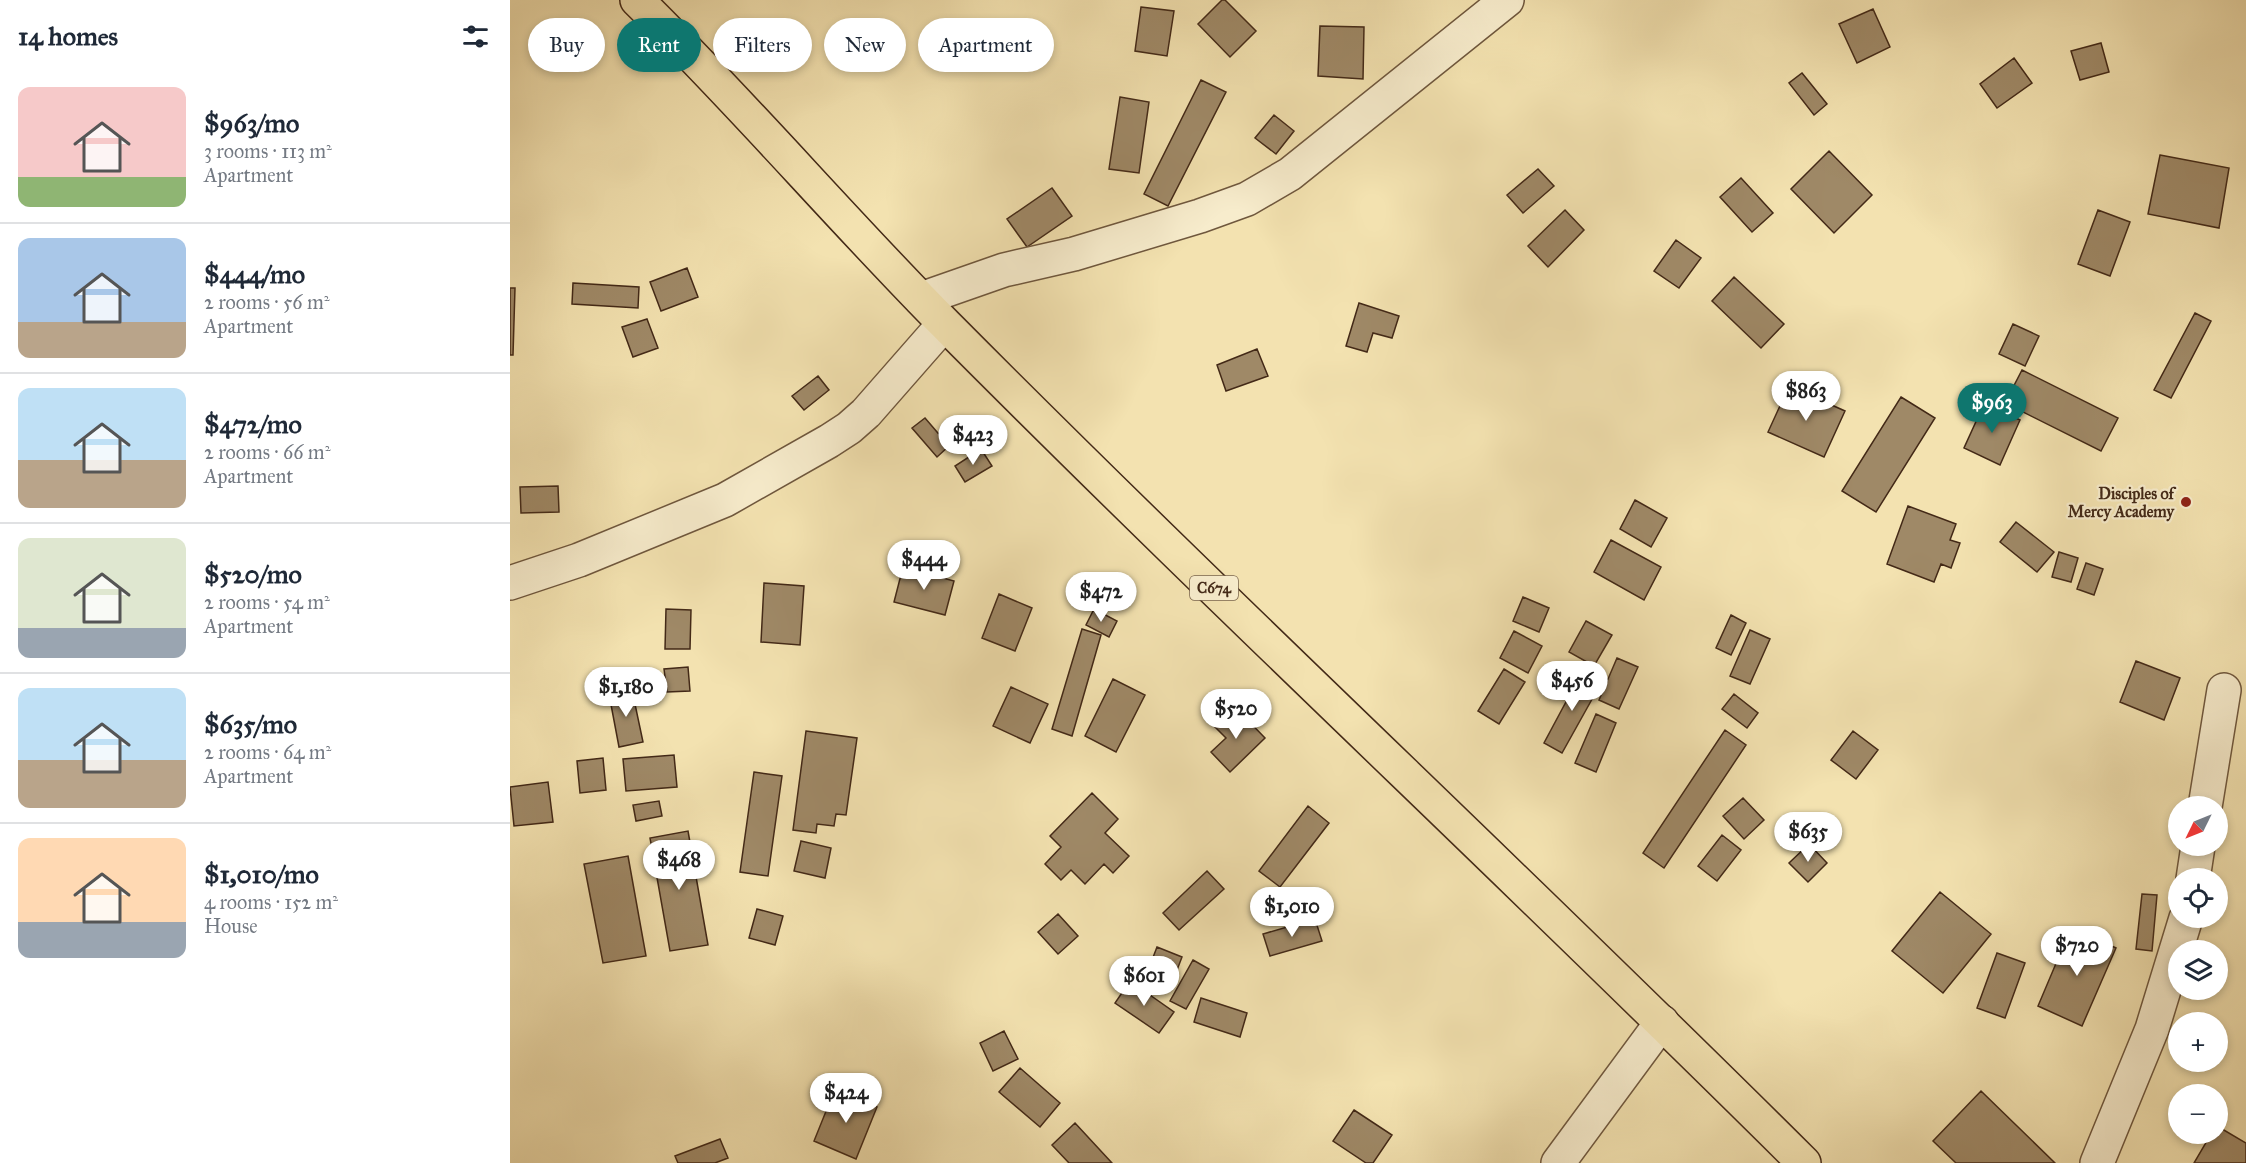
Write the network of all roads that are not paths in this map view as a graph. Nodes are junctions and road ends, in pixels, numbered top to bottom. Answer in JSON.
{"nodes":[{"id":1,"x":637,"y":0,"type":"edge"},
{"id":2,"x":1507,"y":0,"type":"edge"},
{"id":3,"x":921,"y":299,"type":"junction"},
{"id":4,"x":944,"y":324,"type":"junction"},
{"id":5,"x":510,"y":583,"type":"edge"},
{"id":6,"x":2224,"y":690,"type":"dead end"},
{"id":7,"x":2207,"y":796,"type":"edge"},
{"id":8,"x":2183,"y":928,"type":"edge"},
{"id":9,"x":1662,"y":1022,"type":"junction"},
{"id":10,"x":1558,"y":1163,"type":"edge"},
{"id":11,"x":1804,"y":1163,"type":"edge"},
{"id":12,"x":2097,"y":1163,"type":"edge"}],
"edges":[{"from":1,"to":3,"type":"main road","number":"C674"},
{"from":2,"to":3,"type":"street"},
{"from":3,"to":4,"type":"main road","number":"C674"},
{"from":4,"to":5,"type":"street"},
{"from":4,"to":9,"type":"main road","number":"C674"},
{"from":6,"to":7,"type":"street"},
{"from":8,"to":12,"type":"street"},
{"from":9,"to":10,"type":"street"},
{"from":9,"to":11,"type":"main road","number":"C674"}]}
